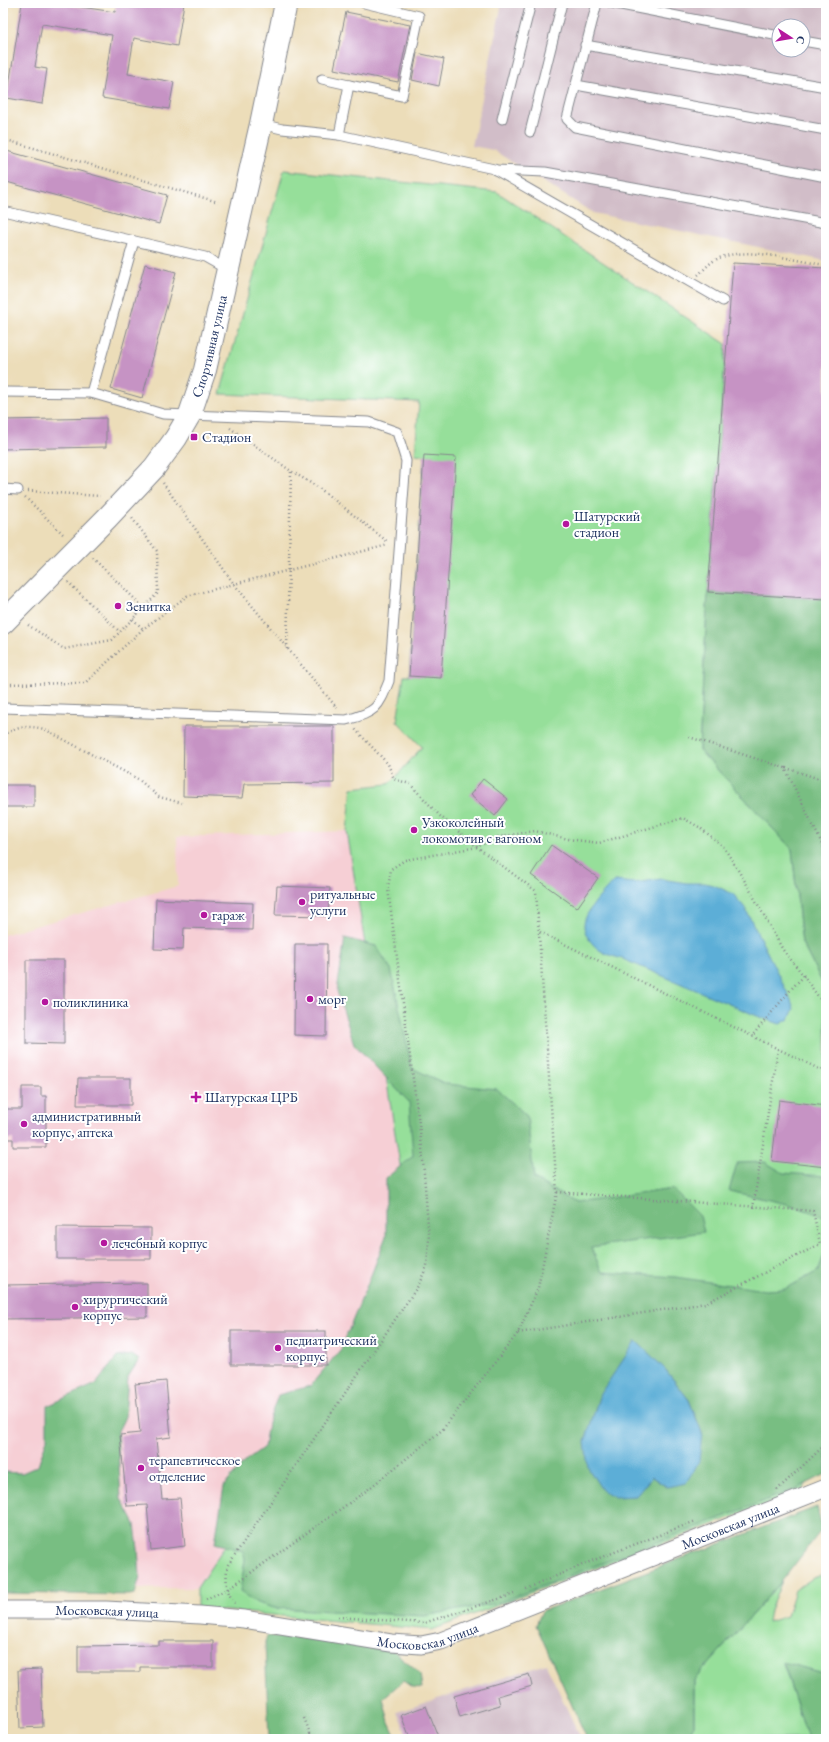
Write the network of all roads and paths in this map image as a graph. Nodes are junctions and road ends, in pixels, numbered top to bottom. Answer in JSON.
{"nodes":[{"id":1,"x":286,"y":3,"type":"edge"},
{"id":2,"x":364,"y":3,"type":"edge"},
{"id":3,"x":531,"y":3,"type":"edge"},
{"id":4,"x":562,"y":3,"type":"edge"},
{"id":5,"x":596,"y":3,"type":"edge"},
{"id":6,"x":610,"y":3,"type":"edge"},
{"id":7,"x":771,"y":34,"type":"edge"},
{"id":8,"x":811,"y":42,"type":"edge"},
{"id":9,"x":585,"y":45,"type":"junction"},
{"id":10,"x":826,"y":45,"type":"edge"},
{"id":11,"x":322,"y":80,"type":"dead end"},
{"id":12,"x":348,"y":85,"type":"junction"},
{"id":13,"x":576,"y":85,"type":"junction"},
{"id":14,"x":826,"y":87,"type":"edge"},
{"id":15,"x":502,"y":119,"type":"dead end"},
{"id":16,"x":261,"y":124,"type":"junction"},
{"id":17,"x":826,"y":130,"type":"edge"},
{"id":18,"x":530,"y":132,"type":"dead end"},
{"id":19,"x":339,"y":135,"type":"junction"},
{"id":20,"x":3,"y":138,"type":"edge"},
{"id":21,"x":494,"y":169,"type":"junction"},
{"id":22,"x":826,"y":177,"type":"edge"},
{"id":23,"x":218,"y":202,"type":"dead end"},
{"id":24,"x":3,"y":210,"type":"edge"},
{"id":25,"x":826,"y":223,"type":"edge"},
{"id":26,"x":134,"y":241,"type":"junction"},
{"id":27,"x":826,"y":265,"type":"edge"},
{"id":28,"x":228,"y":270,"type":"junction"},
{"id":29,"x":690,"y":282,"type":"junction"},
{"id":30,"x":723,"y":302,"type":"dead end"},
{"id":31,"x":3,"y":392,"type":"edge"},
{"id":32,"x":91,"y":393,"type":"junction"},
{"id":33,"x":190,"y":414,"type":"junction"},
{"id":34,"x":212,"y":415,"type":"junction"},
{"id":35,"x":291,"y":471,"type":"junction"},
{"id":36,"x":161,"y":480,"type":"dead end"},
{"id":37,"x":3,"y":489,"type":"edge"},
{"id":38,"x":18,"y":490,"type":"junction"},
{"id":39,"x":100,"y":496,"type":"dead end"},
{"id":40,"x":130,"y":514,"type":"dead end"},
{"id":41,"x":64,"y":535,"type":"dead end"},
{"id":42,"x":91,"y":556,"type":"dead end"},
{"id":43,"x":289,"y":571,"type":"junction"},
{"id":44,"x":67,"y":582,"type":"dead end"},
{"id":45,"x":234,"y":584,"type":"junction"},
{"id":46,"x":144,"y":608,"type":"junction"},
{"id":47,"x":132,"y":619,"type":"junction"},
{"id":48,"x":3,"y":623,"type":"edge"},
{"id":49,"x":28,"y":625,"type":"dead end"},
{"id":50,"x":143,"y":629,"type":"junction"},
{"id":51,"x":120,"y":632,"type":"junction"},
{"id":52,"x":288,"y":649,"type":"junction"},
{"id":53,"x":3,"y":684,"type":"edge"},
{"id":54,"x":3,"y":708,"type":"edge"},
{"id":55,"x":346,"y":720,"type":"junction"},
{"id":56,"x":3,"y":734,"type":"edge"},
{"id":57,"x":689,"y":737,"type":"dead end"},
{"id":58,"x":785,"y":768,"type":"junction"},
{"id":59,"x":826,"y":781,"type":"edge"},
{"id":60,"x":182,"y":803,"type":"dead end"},
{"id":61,"x":477,"y":847,"type":"junction"},
{"id":62,"x":826,"y":852,"type":"edge"},
{"id":63,"x":540,"y":932,"type":"junction"},
{"id":64,"x":804,"y":976,"type":"junction"},
{"id":65,"x":826,"y":1008,"type":"edge"},
{"id":66,"x":752,"y":1036,"type":"junction"},
{"id":67,"x":778,"y":1049,"type":"junction"},
{"id":68,"x":826,"y":1070,"type":"edge"},
{"id":69,"x":557,"y":1192,"type":"junction"},
{"id":70,"x":753,"y":1208,"type":"junction"},
{"id":71,"x":518,"y":1334,"type":"junction"},
{"id":72,"x":826,"y":1444,"type":"edge"},
{"id":73,"x":826,"y":1488,"type":"edge"},
{"id":74,"x":776,"y":1491,"type":"dead end"},
{"id":75,"x":703,"y":1518,"type":"dead end"},
{"id":76,"x":228,"y":1589,"type":"junction"},
{"id":77,"x":523,"y":1590,"type":"dead end"},
{"id":78,"x":516,"y":1593,"type":"dead end"},
{"id":79,"x":203,"y":1601,"type":"dead end"},
{"id":80,"x":238,"y":1606,"type":"dead end"},
{"id":81,"x":3,"y":1610,"type":"edge"},
{"id":82,"x":337,"y":1617,"type":"dead end"},
{"id":83,"x":304,"y":1718,"type":"dead end"},
{"id":84,"x":308,"y":1739,"type":"edge"}],
"edges":[{"from":1,"to":16,"type":"street","name":"Спортивная улица"},
{"from":2,"to":12,"type":"lane"},
{"from":3,"to":15,"type":"lane"},
{"from":4,"to":18,"type":"lane"},
{"from":5,"to":9,"type":"lane"},
{"from":6,"to":7,"type":"lane"},
{"from":8,"to":10,"type":"lane"},
{"from":9,"to":13,"type":"lane"},
{"from":9,"to":14,"type":"lane"},
{"from":11,"to":12,"type":"lane"},
{"from":12,"to":19,"type":"lane"},
{"from":13,"to":17,"type":"lane"},
{"from":13,"to":22,"type":"lane"},
{"from":16,"to":19,"type":"lane"},
{"from":16,"to":28,"type":"street","name":"Спортивная улица"},
{"from":19,"to":21,"type":"lane"},
{"from":20,"to":23,"type":"path"},
{"from":21,"to":25,"type":"lane"},
{"from":21,"to":29,"type":"lane"},
{"from":24,"to":26,"type":"lane"},
{"from":26,"to":28,"type":"lane"},
{"from":26,"to":32,"type":"lane"},
{"from":27,"to":29,"type":"path"},
{"from":28,"to":33,"type":"street","name":"Спортивная улица"},
{"from":29,"to":30,"type":"lane"},
{"from":31,"to":32,"type":"lane"},
{"from":32,"to":33,"type":"lane"},
{"from":33,"to":34,"type":"lane"},
{"from":33,"to":48,"type":"street","name":"Спортивная улица"},
{"from":34,"to":35,"type":"path"},
{"from":34,"to":55,"type":"lane"},
{"from":35,"to":43,"type":"path"},
{"from":35,"to":43,"type":"path"},
{"from":36,"to":45,"type":"path"},
{"from":37,"to":38,"type":"lane"},
{"from":38,"to":39,"type":"path"},
{"from":38,"to":41,"type":"path"},
{"from":40,"to":46,"type":"path"},
{"from":42,"to":46,"type":"path"},
{"from":43,"to":45,"type":"path"},
{"from":43,"to":52,"type":"path"},
{"from":44,"to":51,"type":"path"},
{"from":45,"to":50,"type":"path"},
{"from":45,"to":52,"type":"path"},
{"from":46,"to":47,"type":"path"},
{"from":47,"to":50,"type":"path"},
{"from":47,"to":51,"type":"path"},
{"from":49,"to":51,"type":"path"},
{"from":50,"to":53,"type":"path"},
{"from":52,"to":55,"type":"path"},
{"from":54,"to":55,"type":"lane"},
{"from":55,"to":61,"type":"path"},
{"from":56,"to":60,"type":"path"},
{"from":57,"to":58,"type":"path"},
{"from":58,"to":59,"type":"path"},
{"from":58,"to":62,"type":"path"},
{"from":61,"to":63,"type":"path"},
{"from":61,"to":64,"type":"path"},
{"from":61,"to":76,"type":"path"},
{"from":63,"to":66,"type":"path"},
{"from":63,"to":69,"type":"path"},
{"from":64,"to":65,"type":"path"},
{"from":64,"to":66,"type":"path"},
{"from":66,"to":67,"type":"path"},
{"from":67,"to":68,"type":"path"},
{"from":67,"to":70,"type":"path"},
{"from":69,"to":70,"type":"path"},
{"from":69,"to":71,"type":"path"},
{"from":70,"to":71,"type":"path"},
{"from":71,"to":76,"type":"path"},
{"from":72,"to":74,"type":"path"},
{"from":73,"to":81,"type":"street","name":"Московская улица"},
{"from":75,"to":77,"type":"path"},
{"from":76,"to":79,"type":"path"},
{"from":76,"to":80,"type":"path"},
{"from":78,"to":82,"type":"path"},
{"from":83,"to":84,"type":"path"}]}
